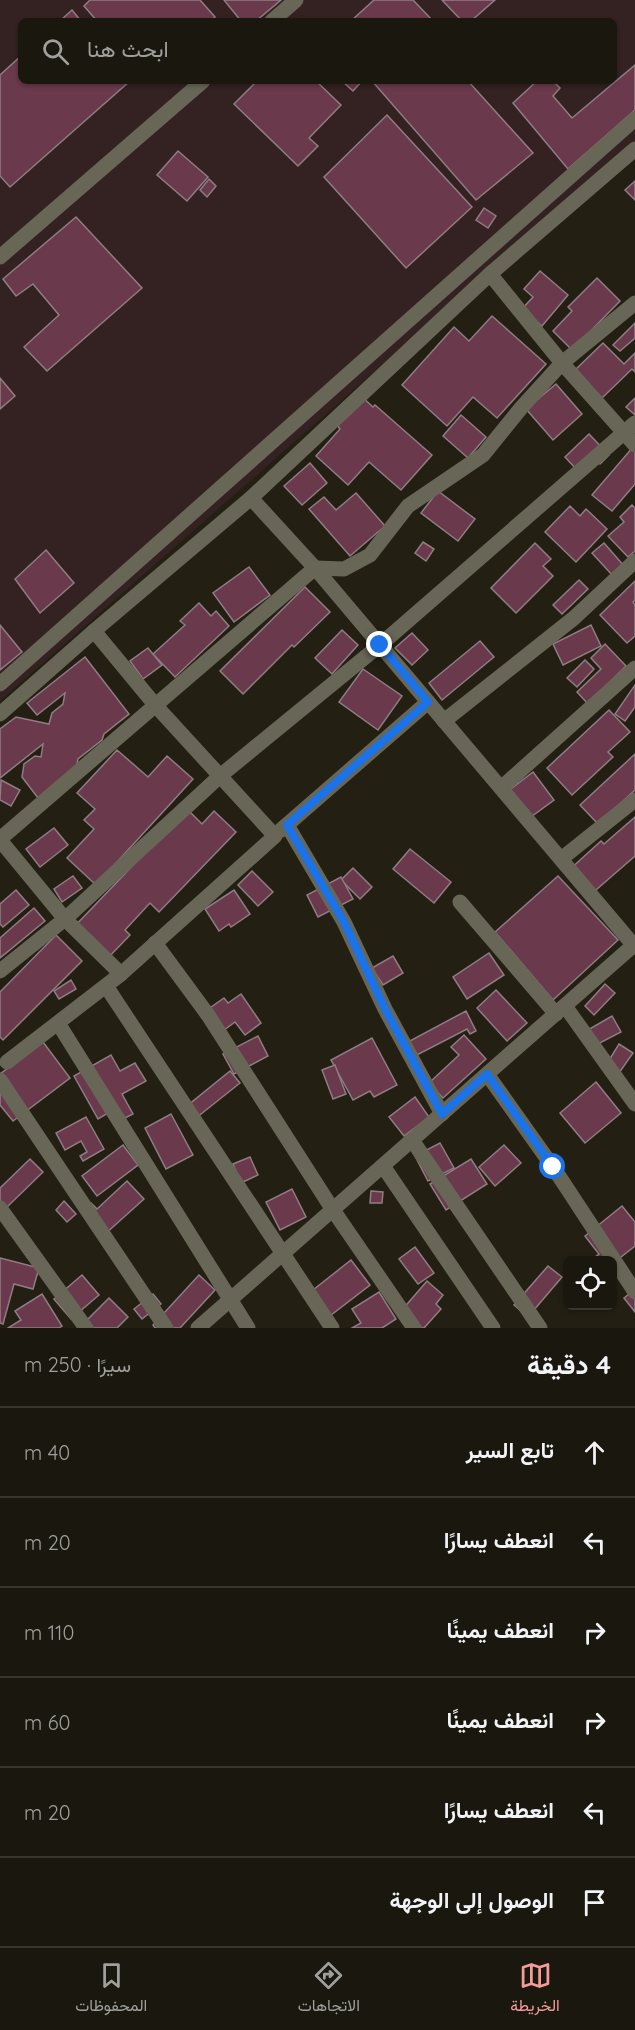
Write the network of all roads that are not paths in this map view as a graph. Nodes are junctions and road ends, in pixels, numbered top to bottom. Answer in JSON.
{"nodes":[{"id":1,"x":296,"y":0,"type":"edge"},
{"id":2,"x":275,"y":18,"type":"edge"},
{"id":3,"x":200,"y":84,"type":"edge"},
{"id":4,"x":635,"y":119,"type":"edge"},
{"id":5,"x":635,"y":149,"type":"edge"},
{"id":6,"x":0,"y":257,"type":"edge"},
{"id":7,"x":490,"y":274,"type":"junction"},
{"id":8,"x":635,"y":303,"type":"edge"},
{"id":9,"x":562,"y":363,"type":"junction"},
{"id":10,"x":631,"y":434,"type":"edge"},
{"id":11,"x":251,"y":498,"type":"junction"},
{"id":12,"x":635,"y":561,"type":"edge"},
{"id":13,"x":315,"y":568,"type":"junction"},
{"id":14,"x":94,"y":631,"type":"junction"},
{"id":15,"x":380,"y":645,"type":"junction"},
{"id":16,"x":635,"y":668,"type":"edge"},
{"id":17,"x":0,"y":684,"type":"edge"},
{"id":18,"x":428,"y":702,"type":"junction"},
{"id":19,"x":156,"y":706,"type":"junction"},
{"id":20,"x":0,"y":714,"type":"edge"},
{"id":21,"x":444,"y":720,"type":"junction"},
{"id":22,"x":220,"y":776,"type":"junction"},
{"id":23,"x":501,"y":788,"type":"junction"},
{"id":24,"x":635,"y":800,"type":"edge"},
{"id":25,"x":287,"y":825,"type":"junction"},
{"id":26,"x":275,"y":836,"type":"junction"},
{"id":27,"x":0,"y":839,"type":"edge"},
{"id":28,"x":561,"y":859,"type":"junction"},
{"id":29,"x":460,"y":902,"type":"dead end"},
{"id":30,"x":65,"y":919,"type":"junction"},
{"id":31,"x":155,"y":943,"type":"junction"},
{"id":32,"x":635,"y":945,"type":"edge"},
{"id":33,"x":0,"y":971,"type":"edge"},
{"id":34,"x":121,"y":974,"type":"junction"},
{"id":35,"x":106,"y":986,"type":"junction"},
{"id":36,"x":560,"y":1010,"type":"junction"},
{"id":37,"x":58,"y":1023,"type":"junction"},
{"id":38,"x":2,"y":1062,"type":"edge"},
{"id":39,"x":487,"y":1074,"type":"junction"},
{"id":40,"x":0,"y":1080,"type":"edge"},
{"id":41,"x":635,"y":1104,"type":"edge"},
{"id":42,"x":442,"y":1114,"type":"junction"},
{"id":43,"x":412,"y":1140,"type":"junction"},
{"id":44,"x":383,"y":1166,"type":"junction"},
{"id":45,"x":0,"y":1208,"type":"edge"},
{"id":46,"x":333,"y":1210,"type":"junction"},
{"id":47,"x":283,"y":1254,"type":"junction"},
{"id":48,"x":635,"y":1292,"type":"edge"},
{"id":49,"x":230,"y":1300,"type":"junction"},
{"id":50,"x":86,"y":1328,"type":"edge"},
{"id":51,"x":166,"y":1328,"type":"edge"},
{"id":52,"x":198,"y":1328,"type":"edge"},
{"id":53,"x":248,"y":1328,"type":"edge"},
{"id":54,"x":332,"y":1328,"type":"edge"},
{"id":55,"x":414,"y":1328,"type":"edge"},
{"id":56,"x":493,"y":1328,"type":"edge"},
{"id":57,"x":540,"y":1328,"type":"edge"}],
"edges":[{"from":1,"to":2,"type":"street"},
{"from":3,"to":6,"type":"street"},
{"from":4,"to":17,"type":"street"},
{"from":5,"to":7,"type":"street"},
{"from":7,"to":9,"type":"street"},
{"from":7,"to":11,"type":"street"},
{"from":8,"to":9,"type":"street"},
{"from":9,"to":10,"type":"street"},
{"from":9,"to":13,"type":"street"},
{"from":10,"to":15,"type":"street"},
{"from":11,"to":13,"type":"street"},
{"from":11,"to":14,"type":"street"},
{"from":12,"to":21,"type":"street"},
{"from":13,"to":15,"type":"street"},
{"from":13,"to":19,"type":"street"},
{"from":14,"to":19,"type":"street"},
{"from":14,"to":20,"type":"street"},
{"from":15,"to":18,"type":"street"},
{"from":15,"to":22,"type":"street"},
{"from":16,"to":23,"type":"street"},
{"from":18,"to":21,"type":"street"},
{"from":18,"to":25,"type":"street"},
{"from":19,"to":22,"type":"street"},
{"from":19,"to":27,"type":"street"},
{"from":21,"to":23,"type":"street"},
{"from":22,"to":26,"type":"street"},
{"from":22,"to":30,"type":"street"},
{"from":23,"to":28,"type":"street"},
{"from":24,"to":28,"type":"street"},
{"from":25,"to":26,"type":"street"},
{"from":25,"to":42,"type":"street"},
{"from":26,"to":31,"type":"street"},
{"from":27,"to":30,"type":"street"},
{"from":28,"to":32,"type":"street"},
{"from":29,"to":36,"type":"street"},
{"from":30,"to":33,"type":"street"},
{"from":30,"to":34,"type":"street"},
{"from":31,"to":34,"type":"street"},
{"from":31,"to":46,"type":"street"},
{"from":32,"to":36,"type":"street"},
{"from":34,"to":35,"type":"street"},
{"from":35,"to":37,"type":"street"},
{"from":35,"to":47,"type":"street"},
{"from":36,"to":39,"type":"street"},
{"from":36,"to":41,"type":"street"},
{"from":37,"to":38,"type":"street"},
{"from":37,"to":49,"type":"street"},
{"from":39,"to":42,"type":"street"},
{"from":39,"to":48,"type":"street"},
{"from":40,"to":51,"type":"street"},
{"from":42,"to":43,"type":"street"},
{"from":43,"to":44,"type":"street"},
{"from":43,"to":57,"type":"street"},
{"from":44,"to":46,"type":"street"},
{"from":44,"to":56,"type":"street"},
{"from":45,"to":50,"type":"street"},
{"from":46,"to":47,"type":"street"},
{"from":46,"to":55,"type":"street"},
{"from":47,"to":49,"type":"street"},
{"from":47,"to":54,"type":"street"},
{"from":49,"to":52,"type":"street"},
{"from":49,"to":53,"type":"street"}]}
